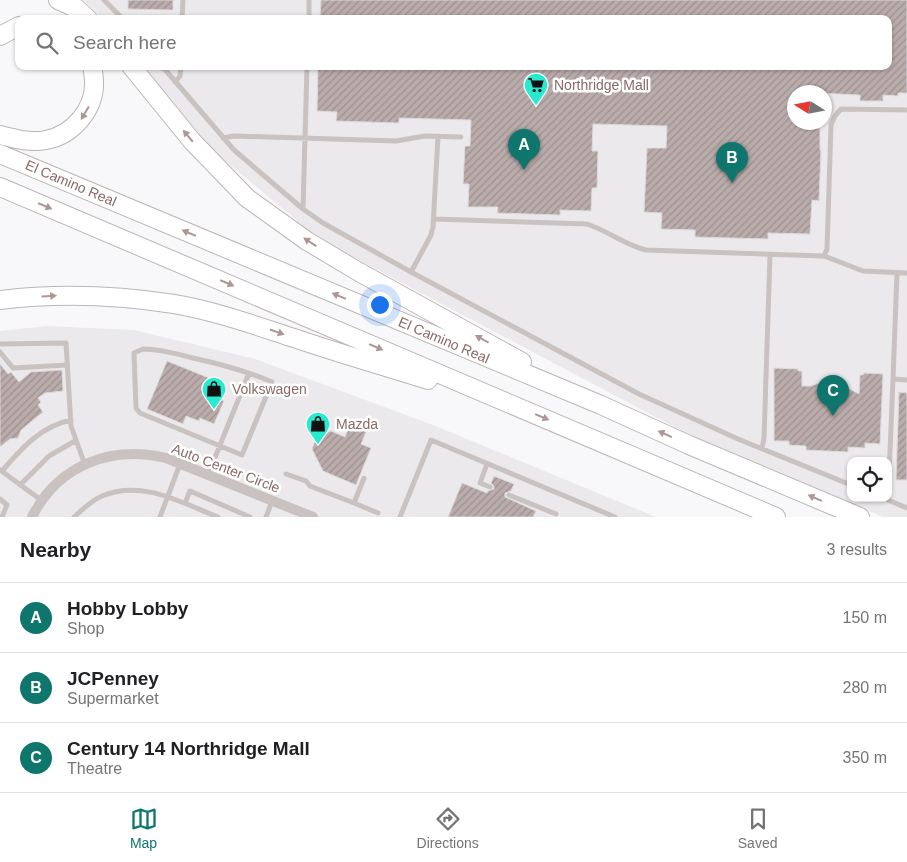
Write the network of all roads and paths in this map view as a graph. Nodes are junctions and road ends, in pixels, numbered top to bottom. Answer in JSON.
{"nodes":[{"id":1,"x":58,"y":0,"type":"edge"},
{"id":2,"x":104,"y":0,"type":"edge"},
{"id":3,"x":183,"y":0,"type":"edge"},
{"id":4,"x":309,"y":0,"type":"edge"},
{"id":5,"x":84,"y":15,"type":"edge"},
{"id":6,"x":119,"y":15,"type":"edge"},
{"id":7,"x":182,"y":15,"type":"edge"},
{"id":8,"x":309,"y":15,"type":"edge"},
{"id":9,"x":15,"y":28,"type":"edge"},
{"id":10,"x":0,"y":36,"type":"edge"},
{"id":11,"x":92,"y":70,"type":"edge"},
{"id":12,"x":134,"y":70,"type":"edge"},
{"id":13,"x":165,"y":70,"type":"edge"},
{"id":14,"x":180,"y":70,"type":"edge"},
{"id":15,"x":307,"y":70,"type":"edge"},
{"id":16,"x":175,"y":82,"type":"junction"},
{"id":17,"x":907,"y":110,"type":"edge"},
{"id":18,"x":0,"y":135,"type":"edge"},
{"id":19,"x":438,"y":136,"type":"junction"},
{"id":20,"x":461,"y":136,"type":"dead end"},
{"id":21,"x":223,"y":138,"type":"junction"},
{"id":22,"x":305,"y":138,"type":"junction"},
{"id":23,"x":0,"y":154,"type":"edge"},
{"id":24,"x":0,"y":187,"type":"edge"},
{"id":25,"x":303,"y":209,"type":"junction"},
{"id":26,"x":434,"y":219,"type":"junction"},
{"id":27,"x":770,"y":254,"type":"junction"},
{"id":28,"x":824,"y":256,"type":"junction"},
{"id":29,"x":411,"y":272,"type":"junction"},
{"id":30,"x":897,"y":273,"type":"junction"},
{"id":31,"x":907,"y":273,"type":"edge"},
{"id":32,"x":0,"y":300,"type":"edge"},
{"id":33,"x":0,"y":344,"type":"edge"},
{"id":34,"x":0,"y":352,"type":"edge"},
{"id":35,"x":68,"y":365,"type":"junction"},
{"id":36,"x":250,"y":372,"type":"junction"},
{"id":37,"x":893,"y":379,"type":"junction"},
{"id":38,"x":907,"y":380,"type":"edge"},
{"id":39,"x":601,"y":405,"type":"junction"},
{"id":40,"x":519,"y":408,"type":"junction"},
{"id":41,"x":71,"y":420,"type":"junction"},
{"id":42,"x":75,"y":441,"type":"junction"},
{"id":43,"x":219,"y":446,"type":"junction"},
{"id":44,"x":762,"y":449,"type":"junction"},
{"id":45,"x":888,"y":457,"type":"edge"},
{"id":46,"x":180,"y":463,"type":"junction"},
{"id":47,"x":487,"y":464,"type":"junction"},
{"id":48,"x":85,"y":465,"type":"junction"},
{"id":49,"x":1,"y":470,"type":"edge"},
{"id":50,"x":286,"y":474,"type":"dead end"},
{"id":51,"x":208,"y":475,"type":"junction"},
{"id":52,"x":364,"y":478,"type":"dead end"},
{"id":53,"x":847,"y":483,"type":"edge"},
{"id":54,"x":20,"y":485,"type":"junction"},
{"id":55,"x":490,"y":487,"type":"dead end"},
{"id":56,"x":509,"y":495,"type":"dead end"},
{"id":57,"x":168,"y":496,"type":"junction"},
{"id":58,"x":0,"y":500,"type":"edge"},
{"id":59,"x":41,"y":500,"type":"junction"},
{"id":60,"x":273,"y":501,"type":"junction"},
{"id":61,"x":892,"y":502,"type":"edge"},
{"id":62,"x":185,"y":503,"type":"junction"},
{"id":63,"x":354,"y":503,"type":"junction"},
{"id":64,"x":907,"y":508,"type":"edge"},
{"id":65,"x":378,"y":513,"type":"dead end"},
{"id":66,"x":556,"y":514,"type":"dead end"},
{"id":67,"x":2,"y":517,"type":"edge"},
{"id":68,"x":32,"y":517,"type":"edge"},
{"id":69,"x":74,"y":517,"type":"edge"},
{"id":70,"x":160,"y":517,"type":"edge"},
{"id":71,"x":218,"y":517,"type":"edge"},
{"id":72,"x":250,"y":517,"type":"edge"},
{"id":73,"x":266,"y":517,"type":"edge"},
{"id":74,"x":312,"y":517,"type":"edge"},
{"id":75,"x":400,"y":517,"type":"edge"},
{"id":76,"x":616,"y":517,"type":"edge"},
{"id":77,"x":776,"y":517,"type":"edge"},
{"id":78,"x":860,"y":517,"type":"edge"}],
"edges":[{"from":1,"to":5,"type":"highway"},
{"from":2,"to":6,"type":"lane"},
{"from":3,"to":7,"type":"lane"},
{"from":4,"to":8,"type":"lane"},
{"from":9,"to":10,"type":"highway"},
{"from":11,"to":18,"type":"highway","one_way":true},
{"from":39,"to":12,"type":"highway","one_way":true},
{"from":13,"to":16,"type":"lane"},
{"from":14,"to":16,"type":"lane"},
{"from":15,"to":22,"type":"lane"},
{"from":16,"to":21,"type":"lane"},
{"from":17,"to":28,"type":"lane"},
{"from":19,"to":20,"type":"lane"},
{"from":19,"to":22,"type":"lane"},
{"from":19,"to":26,"type":"lane"},
{"from":21,"to":22,"type":"lane"},
{"from":21,"to":25,"type":"lane"},
{"from":22,"to":25,"type":"lane"},
{"from":39,"to":23,"type":"highway","name":"El Camino Real","one_way":true},
{"from":24,"to":40,"type":"highway","one_way":true},
{"from":25,"to":29,"type":"lane"},
{"from":26,"to":27,"type":"lane"},
{"from":26,"to":29,"type":"lane"},
{"from":27,"to":28,"type":"lane"},
{"from":27,"to":44,"type":"lane"},
{"from":28,"to":30,"type":"lane"},
{"from":29,"to":44,"type":"lane"},
{"from":30,"to":31,"type":"lane"},
{"from":30,"to":37,"type":"lane"},
{"from":32,"to":40,"type":"highway","one_way":true},
{"from":33,"to":35,"type":"lane"},
{"from":34,"to":35,"type":"lane"},
{"from":35,"to":41,"type":"lane"},
{"from":36,"to":43,"type":"lane"},
{"from":36,"to":43,"type":"lane"},
{"from":36,"to":43,"type":"lane"},
{"from":37,"to":38,"type":"lane"},
{"from":37,"to":45,"type":"lane"},
{"from":78,"to":39,"type":"highway","name":"El Camino Real","one_way":true},
{"from":40,"to":77,"type":"highway","one_way":true},
{"from":41,"to":42,"type":"lane"},
{"from":41,"to":49,"type":"lane"},
{"from":42,"to":48,"type":"lane"},
{"from":42,"to":54,"type":"lane"},
{"from":43,"to":51,"type":"lane"},
{"from":44,"to":53,"type":"lane"},
{"from":46,"to":48,"type":"street","name":"Auto Center Circle"},
{"from":46,"to":51,"type":"street","name":"Auto Center Circle"},
{"from":46,"to":57,"type":"lane"},
{"from":47,"to":55,"type":"lane"},
{"from":47,"to":75,"type":"lane"},
{"from":47,"to":76,"type":"lane"},
{"from":48,"to":59,"type":"street","name":"Auto Center Circle"},
{"from":49,"to":54,"type":"lane"},
{"from":50,"to":63,"type":"lane"},
{"from":51,"to":60,"type":"street","name":"Auto Center Circle"},
{"from":52,"to":63,"type":"lane"},
{"from":54,"to":59,"type":"lane"},
{"from":56,"to":66,"type":"lane"},
{"from":57,"to":62,"type":"lane"},
{"from":57,"to":69,"type":"lane"},
{"from":57,"to":70,"type":"lane"},
{"from":58,"to":67,"type":"lane"},
{"from":59,"to":68,"type":"street","name":"Auto Center Circle"},
{"from":60,"to":73,"type":"lane"},
{"from":60,"to":74,"type":"street","name":"Auto Center Circle"},
{"from":61,"to":64,"type":"lane"},
{"from":62,"to":71,"type":"lane"},
{"from":62,"to":72,"type":"lane"},
{"from":63,"to":65,"type":"lane"}]}
